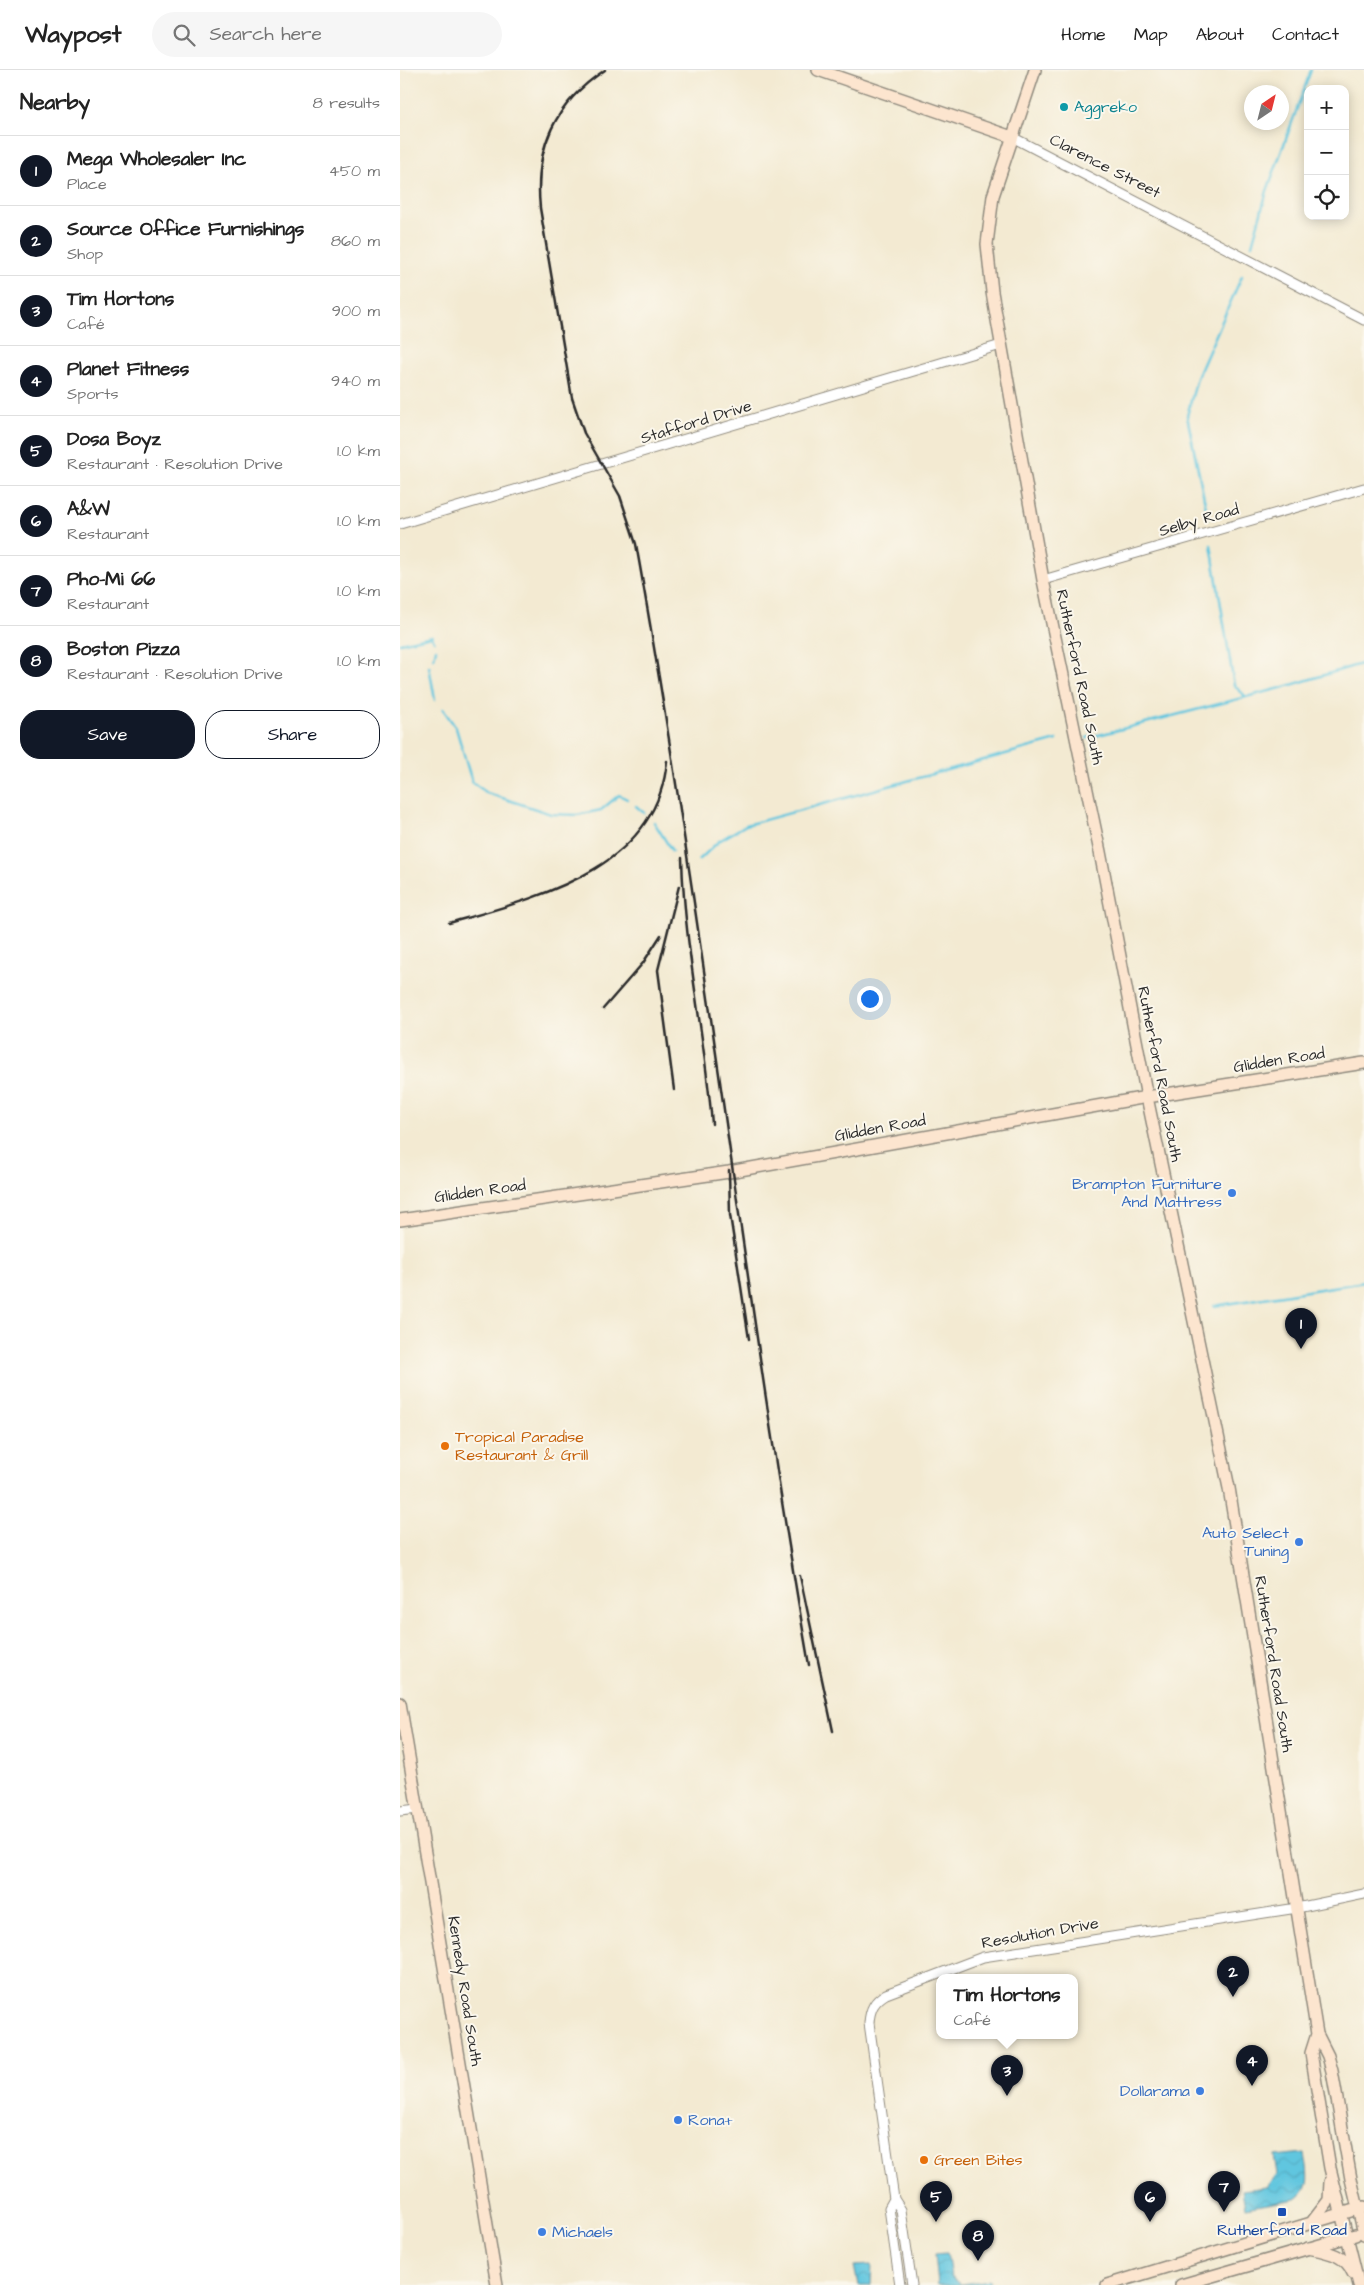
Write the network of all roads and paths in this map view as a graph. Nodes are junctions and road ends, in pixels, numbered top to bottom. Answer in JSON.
{"nodes":[{"id":1,"x":818,"y":70,"type":"edge"},
{"id":2,"x":1035,"y":70,"type":"edge"},
{"id":3,"x":1012,"y":137,"type":"junction"},
{"id":4,"x":1364,"y":320,"type":"edge"},
{"id":5,"x":1001,"y":345,"type":"junction"},
{"id":6,"x":1364,"y":488,"type":"edge"},
{"id":7,"x":400,"y":524,"type":"edge"},
{"id":8,"x":1043,"y":580,"type":"junction"},
{"id":9,"x":1364,"y":1063,"type":"edge"},
{"id":10,"x":1147,"y":1097,"type":"junction"},
{"id":11,"x":400,"y":1220,"type":"edge"},
{"id":12,"x":400,"y":1704,"type":"edge"},
{"id":13,"x":418,"y":1809,"type":"junction"},
{"id":14,"x":400,"y":1811,"type":"edge"},
{"id":15,"x":1364,"y":1894,"type":"edge"},
{"id":16,"x":1297,"y":1908,"type":"junction"},
{"id":17,"x":938,"y":1974,"type":"edge"},
{"id":18,"x":936,"y":1975,"type":"edge"},
{"id":19,"x":1317,"y":2034,"type":"junction"},
{"id":20,"x":1330,"y":2168,"type":"junction"},
{"id":21,"x":1351,"y":2179,"type":"junction"},
{"id":22,"x":1364,"y":2190,"type":"edge"},
{"id":23,"x":894,"y":2199,"type":"junction"},
{"id":24,"x":1361,"y":2208,"type":"edge"},
{"id":25,"x":1342,"y":2214,"type":"junction"},
{"id":26,"x":1312,"y":2222,"type":"junction"},
{"id":27,"x":1364,"y":2233,"type":"edge"},
{"id":28,"x":1348,"y":2237,"type":"junction"},
{"id":29,"x":1307,"y":2248,"type":"junction"},
{"id":30,"x":497,"y":2285,"type":"edge"},
{"id":31,"x":900,"y":2285,"type":"edge"},
{"id":32,"x":912,"y":2285,"type":"edge"},
{"id":33,"x":1107,"y":2285,"type":"edge"},
{"id":34,"x":1181,"y":2285,"type":"edge"},
{"id":35,"x":1359,"y":2285,"type":"edge"}],
"edges":[{"from":1,"to":3,"type":"street","name":"Clarence Street"},
{"from":2,"to":3,"type":"street","name":"Rutherford Road South"},
{"from":3,"to":4,"type":"street","name":"Clarence Street"},
{"from":3,"to":5,"type":"street","name":"Rutherford Road South"},
{"from":5,"to":7,"type":"street","name":"Stafford Drive"},
{"from":5,"to":8,"type":"street","name":"Rutherford Road South"},
{"from":6,"to":8,"type":"street","name":"Selby Road"},
{"from":8,"to":10,"type":"street","name":"Rutherford Road South"},
{"from":9,"to":10,"type":"street","name":"Glidden Road"},
{"from":10,"to":11,"type":"street","name":"Glidden Road"},
{"from":10,"to":16,"type":"street","name":"Rutherford Road South"},
{"from":12,"to":13,"type":"street","name":"Kennedy Road South"},
{"from":13,"to":14,"type":"street"},
{"from":13,"to":30,"type":"street","name":"Kennedy Road South"},
{"from":15,"to":16,"type":"street","name":"Resolution Drive"},
{"from":16,"to":17,"type":"street","name":"Resolution Drive"},
{"from":16,"to":19,"type":"street","name":"Rutherford Road South"},
{"from":18,"to":23,"type":"street","name":"Resolution Drive"},
{"from":19,"to":20,"type":"street","name":"Rutherford Road South"},
{"from":19,"to":21,"type":"street"},
{"from":20,"to":25,"type":"street","name":"Rutherford Road South"},
{"from":20,"to":26,"type":"street"},
{"from":21,"to":22,"type":"street"},
{"from":21,"to":24,"type":"street"},
{"from":23,"to":31,"type":"street","name":"Resolution Drive"},
{"from":23,"to":32,"type":"street","name":"Resolution Drive"},
{"from":24,"to":25,"type":"street"},
{"from":24,"to":27,"type":"street"},
{"from":25,"to":26,"type":"street"},
{"from":25,"to":28,"type":"street","name":"Rutherford Road South"},
{"from":26,"to":33,"type":"street"},
{"from":27,"to":28,"type":"street"},
{"from":28,"to":29,"type":"street"},
{"from":28,"to":35,"type":"street","name":"Rutherford Road South"},
{"from":29,"to":34,"type":"street"},
{"from":29,"to":35,"type":"street"}]}
